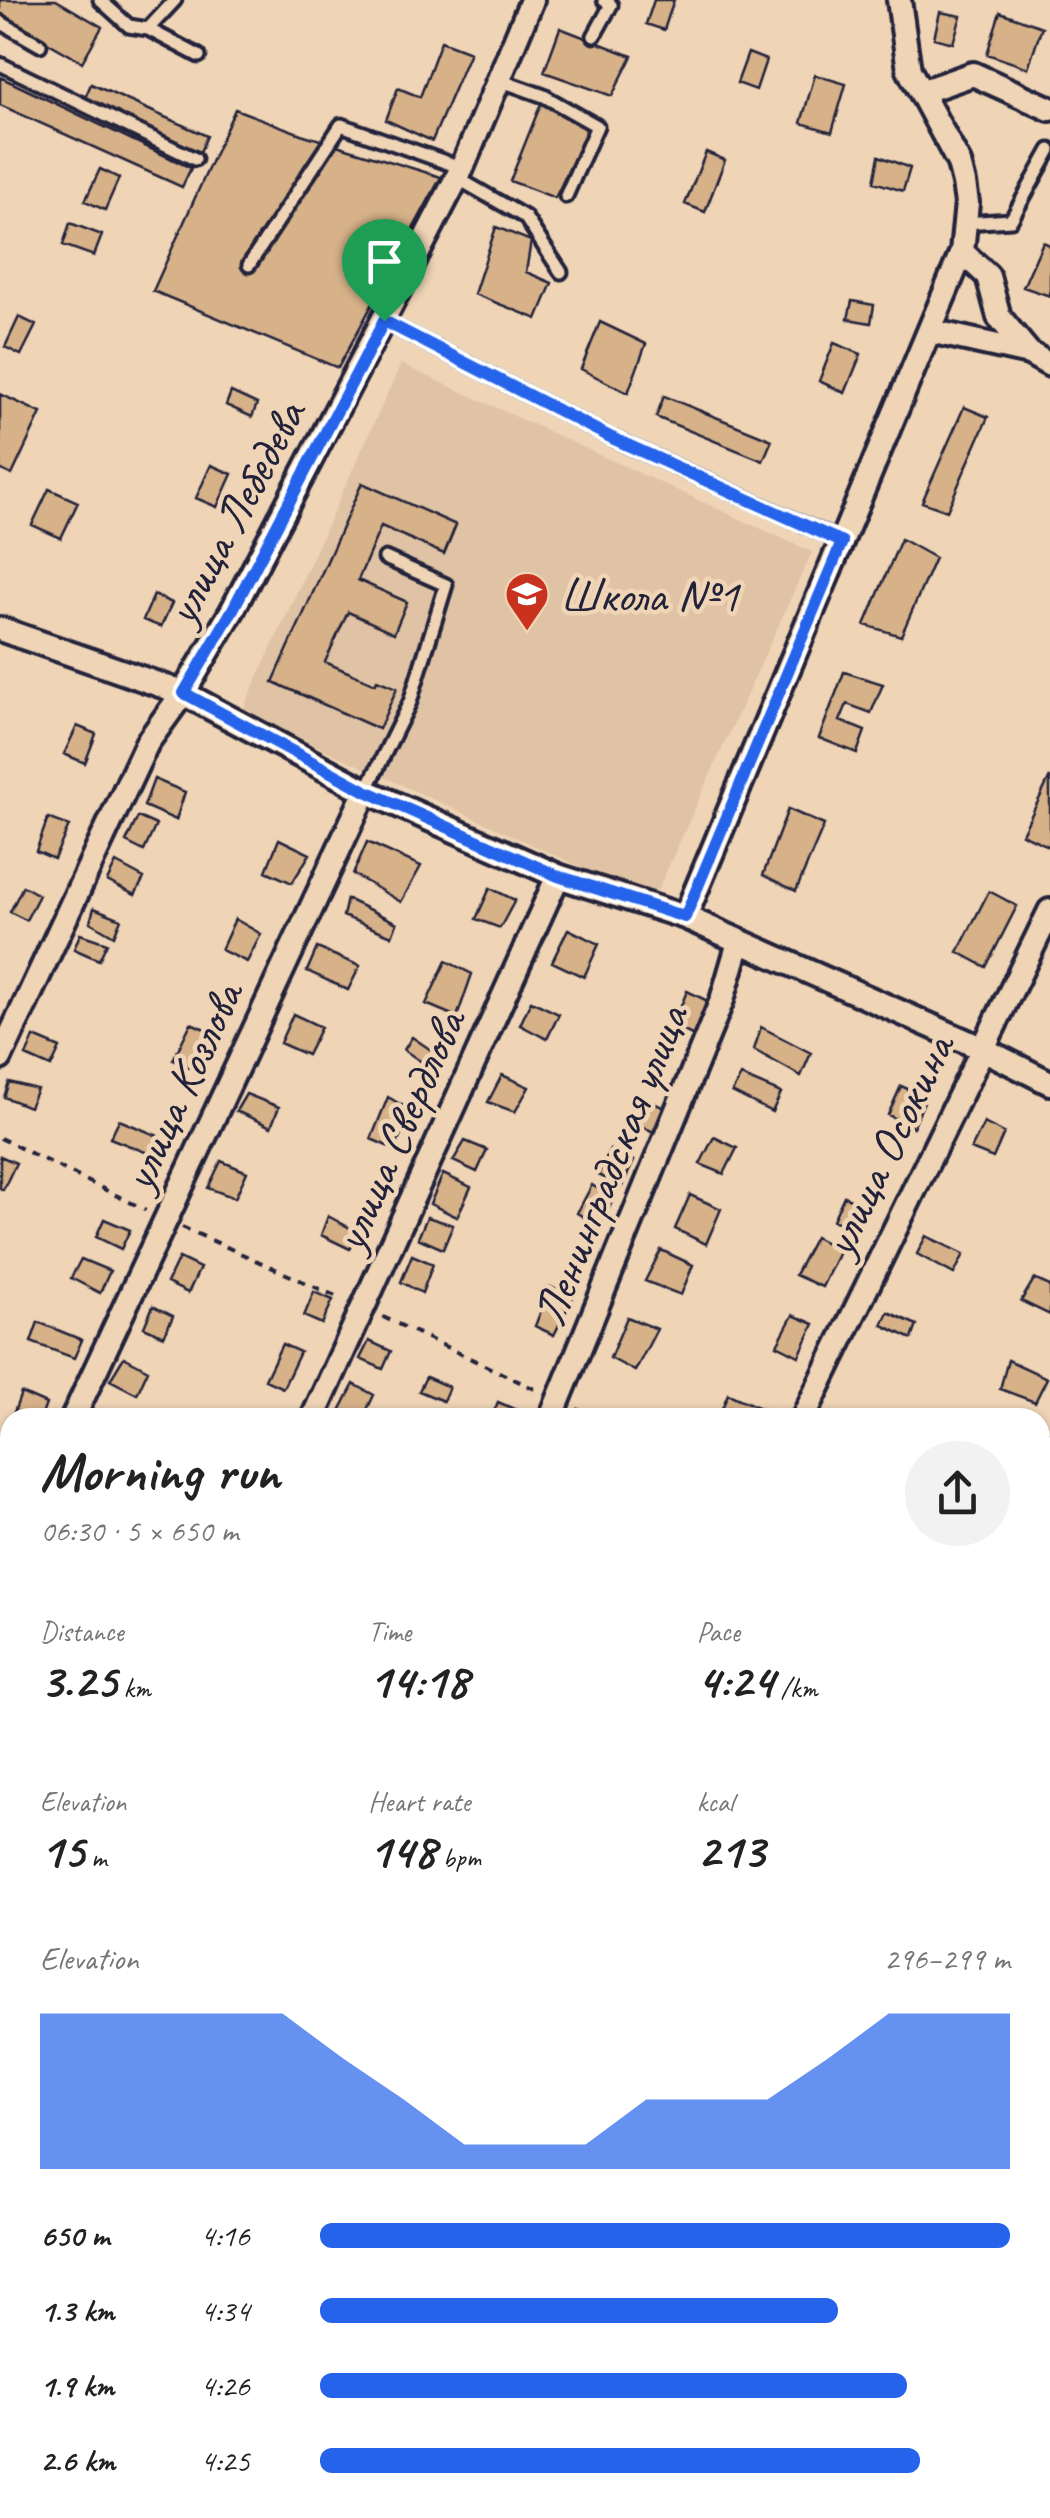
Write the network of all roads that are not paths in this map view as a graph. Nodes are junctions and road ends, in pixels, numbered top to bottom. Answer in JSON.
{"nodes":[{"id":1,"x":100,"y":0,"type":"edge"},
{"id":2,"x":176,"y":0,"type":"edge"},
{"id":3,"x":532,"y":0,"type":"edge"},
{"id":4,"x":604,"y":0,"type":"edge"},
{"id":5,"x":899,"y":0,"type":"edge"},
{"id":6,"x":0,"y":22,"type":"edge"},
{"id":7,"x":148,"y":29,"type":"junction"},
{"id":8,"x":594,"y":36,"type":"dead end"},
{"id":9,"x":40,"y":44,"type":"dead end"},
{"id":10,"x":199,"y":56,"type":"dead end"},
{"id":11,"x":0,"y":64,"type":"edge"},
{"id":12,"x":499,"y":80,"type":"junction"},
{"id":13,"x":922,"y":92,"type":"junction"},
{"id":14,"x":1050,"y":109,"type":"edge"},
{"id":15,"x":1050,"y":150,"type":"edge"},
{"id":16,"x":196,"y":159,"type":"dead end"},
{"id":17,"x":459,"y":173,"type":"junction"},
{"id":18,"x":566,"y":196,"type":"dead end"},
{"id":19,"x":965,"y":223,"type":"junction"},
{"id":20,"x":962,"y":252,"type":"junction"},
{"id":21,"x":249,"y":265,"type":"dead end"},
{"id":22,"x":561,"y":272,"type":"dead end"},
{"id":23,"x":384,"y":321,"type":"junction"},
{"id":24,"x":930,"y":331,"type":"junction"},
{"id":25,"x":1040,"y":359,"type":"edge"},
{"id":26,"x":842,"y":542,"type":"junction"},
{"id":27,"x":385,"y":558,"type":"dead end"},
{"id":28,"x":0,"y":629,"type":"edge"},
{"id":29,"x":184,"y":693,"type":"junction"},
{"id":30,"x":366,"y":791,"type":"junction"},
{"id":31,"x":558,"y":876,"type":"junction"},
{"id":32,"x":1050,"y":911,"type":"edge"},
{"id":33,"x":685,"y":917,"type":"junction"},
{"id":34,"x":739,"y":942,"type":"junction"},
{"id":35,"x":981,"y":1048,"type":"junction"},
{"id":36,"x":0,"y":1058,"type":"edge"},
{"id":37,"x":1050,"y":1082,"type":"edge"},
{"id":38,"x":77,"y":1408,"type":"edge"},
{"id":39,"x":318,"y":1408,"type":"edge"},
{"id":40,"x":555,"y":1408,"type":"edge"},
{"id":41,"x":808,"y":1408,"type":"edge"}],
"edges":[{"from":1,"to":7,"type":"lane"},
{"from":2,"to":7,"type":"lane"},
{"from":3,"to":12,"type":"street","name":"улица Лебедева"},
{"from":4,"to":8,"type":"lane"},
{"from":5,"to":13,"type":"street"},
{"from":6,"to":9,"type":"lane"},
{"from":7,"to":10,"type":"lane"},
{"from":11,"to":16,"type":"lane"},
{"from":12,"to":17,"type":"street","name":"улица Лебедева"},
{"from":12,"to":18,"type":"lane"},
{"from":13,"to":14,"type":"street"},
{"from":13,"to":19,"type":"street"},
{"from":15,"to":19,"type":"lane"},
{"from":17,"to":21,"type":"lane"},
{"from":17,"to":22,"type":"lane"},
{"from":17,"to":23,"type":"street","name":"улица Лебедева"},
{"from":19,"to":20,"type":"street"},
{"from":20,"to":24,"type":"street"},
{"from":20,"to":25,"type":"street"},
{"from":23,"to":26,"type":"lane"},
{"from":23,"to":29,"type":"street","name":"улица Лебедева"},
{"from":24,"to":25,"type":"street"},
{"from":24,"to":26,"type":"street"},
{"from":26,"to":33,"type":"street"},
{"from":27,"to":30,"type":"lane"},
{"from":28,"to":29,"type":"street"},
{"from":29,"to":30,"type":"street"},
{"from":29,"to":36,"type":"street","name":"улица Лебедева"},
{"from":30,"to":31,"type":"street"},
{"from":30,"to":38,"type":"street","name":"улица Козлова"},
{"from":31,"to":33,"type":"street"},
{"from":31,"to":39,"type":"street","name":"улица Свердлова"},
{"from":32,"to":35,"type":"street","name":"улица Осокина"},
{"from":33,"to":34,"type":"street"},
{"from":34,"to":35,"type":"street"},
{"from":34,"to":40,"type":"street","name":"Ленинградская улица"},
{"from":35,"to":37,"type":"street"},
{"from":35,"to":41,"type":"street","name":"улица Осокина"}]}
